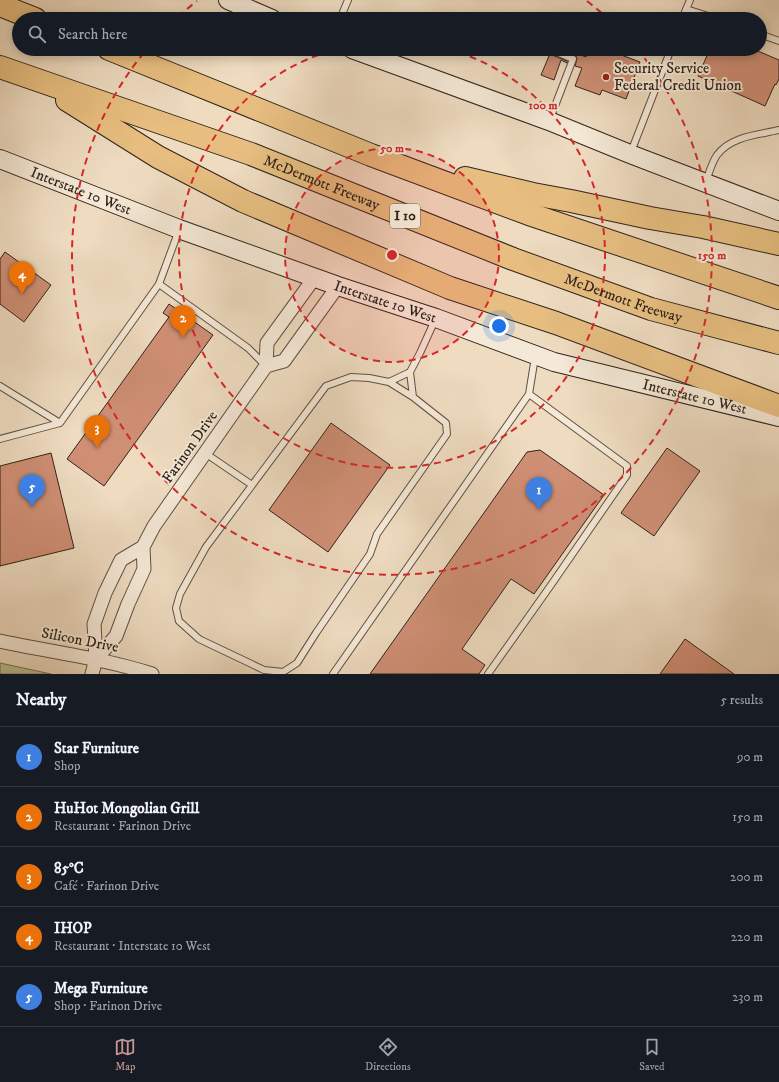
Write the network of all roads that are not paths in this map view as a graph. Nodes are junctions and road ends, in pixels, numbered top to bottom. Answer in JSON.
{"nodes":[{"id":1,"x":228,"y":0,"type":"edge"},
{"id":2,"x":348,"y":0,"type":"edge"},
{"id":3,"x":687,"y":1,"type":"edge"},
{"id":4,"x":0,"y":5,"type":"edge"},
{"id":5,"x":686,"y":9,"type":"junction"},
{"id":6,"x":18,"y":12,"type":"edge"},
{"id":7,"x":256,"y":12,"type":"edge"},
{"id":8,"x":343,"y":12,"type":"edge"},
{"id":9,"x":685,"y":12,"type":"edge"},
{"id":10,"x":696,"y":12,"type":"edge"},
{"id":11,"x":767,"y":37,"type":"edge"},
{"id":12,"x":779,"y":41,"type":"edge"},
{"id":13,"x":126,"y":56,"type":"edge"},
{"id":14,"x":371,"y":56,"type":"edge"},
{"id":15,"x":568,"y":56,"type":"edge"},
{"id":16,"x":668,"y":56,"type":"edge"},
{"id":17,"x":0,"y":67,"type":"edge"},
{"id":18,"x":34,"y":79,"type":"junction"},
{"id":19,"x":549,"y":120,"type":"junction"},
{"id":20,"x":779,"y":130,"type":"edge"},
{"id":21,"x":630,"y":154,"type":"junction"},
{"id":22,"x":372,"y":155,"type":"junction"},
{"id":23,"x":0,"y":159,"type":"edge"},
{"id":24,"x":705,"y":183,"type":"junction"},
{"id":25,"x":779,"y":211,"type":"edge"},
{"id":26,"x":179,"y":229,"type":"junction"},
{"id":27,"x":779,"y":244,"type":"edge"},
{"id":28,"x":315,"y":277,"type":"junction"},
{"id":29,"x":159,"y":284,"type":"junction"},
{"id":30,"x":338,"y":286,"type":"junction"},
{"id":31,"x":779,"y":298,"type":"edge"},
{"id":32,"x":436,"y":318,"type":"junction"},
{"id":33,"x":779,"y":343,"type":"edge"},
{"id":34,"x":535,"y":356,"type":"junction"},
{"id":35,"x":266,"y":366,"type":"junction"},
{"id":36,"x":410,"y":372,"type":"junction"},
{"id":37,"x":389,"y":382,"type":"junction"},
{"id":38,"x":0,"y":386,"type":"edge"},
{"id":39,"x":529,"y":394,"type":"junction"},
{"id":40,"x":413,"y":397,"type":"junction"},
{"id":41,"x":779,"y":406,"type":"edge"},
{"id":42,"x":779,"y":417,"type":"edge"},
{"id":43,"x":60,"y":423,"type":"junction"},
{"id":44,"x":0,"y":439,"type":"edge"},
{"id":45,"x":205,"y":454,"type":"junction"},
{"id":46,"x":252,"y":485,"type":"junction"},
{"id":47,"x":143,"y":547,"type":"junction"},
{"id":48,"x":0,"y":641,"type":"edge"},
{"id":49,"x":96,"y":659,"type":"junction"},
{"id":50,"x":264,"y":672,"type":"edge"},
{"id":51,"x":92,"y":674,"type":"edge"},
{"id":52,"x":152,"y":674,"type":"edge"},
{"id":53,"x":333,"y":674,"type":"edge"},
{"id":54,"x":488,"y":674,"type":"edge"}],
"edges":[{"from":1,"to":7,"type":"main road"},
{"from":2,"to":8,"type":"lane"},
{"from":3,"to":5,"type":"lane"},
{"from":4,"to":6,"type":"highway"},
{"from":5,"to":9,"type":"lane"},
{"from":5,"to":10,"type":"lane"},
{"from":11,"to":12,"type":"lane"},
{"from":13,"to":22,"type":"highway"},
{"from":14,"to":19,"type":"main road"},
{"from":15,"to":19,"type":"lane"},
{"from":16,"to":21,"type":"lane"},
{"from":17,"to":18,"type":"highway","name":"McDermott Freeway","number":"I 10"},
{"from":18,"to":33,"type":"highway","name":"McDermott Freeway","number":"I 10"},
{"from":18,"to":41,"type":"highway"},
{"from":19,"to":21,"type":"main road"},
{"from":20,"to":24,"type":"lane"},
{"from":21,"to":24,"type":"main road"},
{"from":22,"to":27,"type":"highway"},
{"from":22,"to":31,"type":"highway"},
{"from":23,"to":26,"type":"main road","name":"Interstate 10 West"},
{"from":24,"to":25,"type":"main road"},
{"from":26,"to":28,"type":"main road","name":"Interstate 10 West"},
{"from":26,"to":29,"type":"lane"},
{"from":28,"to":30,"type":"main road","name":"Interstate 10 West"},
{"from":28,"to":35,"type":"street"},
{"from":29,"to":35,"type":"lane"},
{"from":29,"to":43,"type":"lane"},
{"from":30,"to":32,"type":"main road","name":"Interstate 10 West"},
{"from":30,"to":35,"type":"street"},
{"from":32,"to":34,"type":"main road","name":"Interstate 10 West"},
{"from":32,"to":36,"type":"lane"},
{"from":34,"to":39,"type":"lane"},
{"from":34,"to":42,"type":"main road","name":"Interstate 10 West"},
{"from":35,"to":45,"type":"street","name":"Farinon Drive"},
{"from":36,"to":37,"type":"lane"},
{"from":36,"to":40,"type":"lane"},
{"from":37,"to":40,"type":"lane"},
{"from":37,"to":46,"type":"lane"},
{"from":38,"to":43,"type":"lane"},
{"from":39,"to":53,"type":"lane"},
{"from":39,"to":54,"type":"lane"},
{"from":40,"to":50,"type":"lane"},
{"from":43,"to":44,"type":"lane"},
{"from":45,"to":46,"type":"lane"},
{"from":45,"to":47,"type":"street","name":"Farinon Drive"},
{"from":46,"to":50,"type":"lane"},
{"from":47,"to":49,"type":"street"},
{"from":47,"to":49,"type":"street"},
{"from":48,"to":49,"type":"street","name":"Silicon Drive"},
{"from":49,"to":51,"type":"street"},
{"from":49,"to":52,"type":"street","name":"Silicon Drive"}]}
